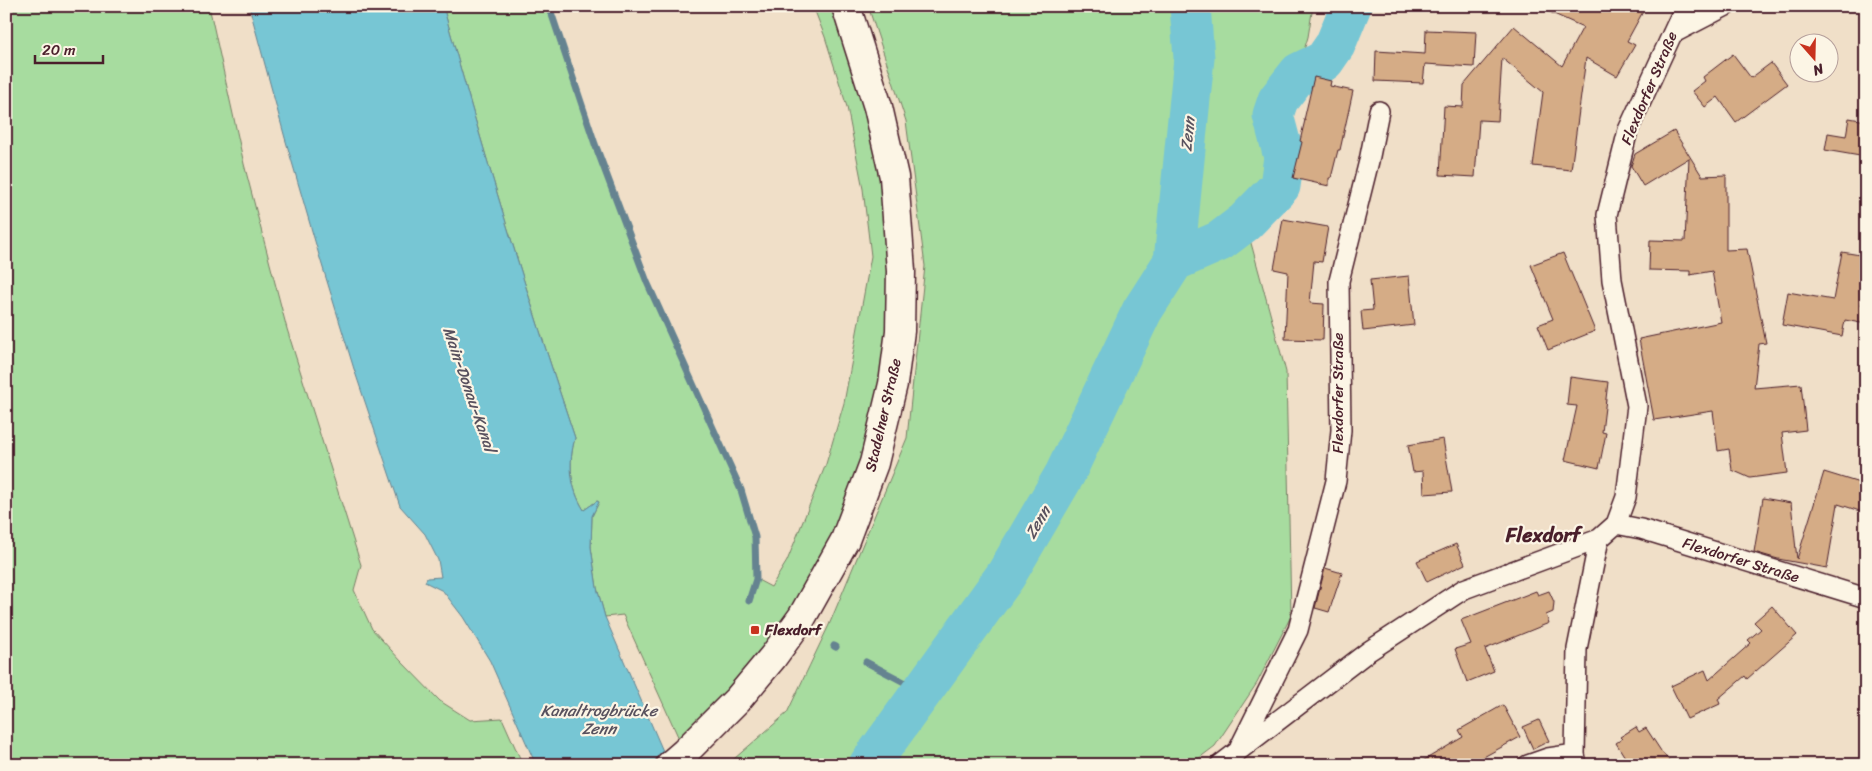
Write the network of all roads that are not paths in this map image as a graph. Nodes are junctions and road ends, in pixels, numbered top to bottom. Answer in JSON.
{"nodes":[{"id":1,"x":846,"y":6,"type":"edge"},
{"id":2,"x":1685,"y":6,"type":"edge"},
{"id":3,"x":1726,"y":6,"type":"edge"},
{"id":4,"x":1672,"y":34,"type":"junction"},
{"id":5,"x":1379,"y":111,"type":"dead end"},
{"id":6,"x":1616,"y":524,"type":"junction"},
{"id":7,"x":1600,"y":539,"type":"junction"},
{"id":8,"x":1866,"y":598,"type":"edge"},
{"id":9,"x":1238,"y":750,"type":"junction"},
{"id":10,"x":1576,"y":759,"type":"edge"},
{"id":11,"x":670,"y":765,"type":"edge"},
{"id":12,"x":1220,"y":765,"type":"edge"},
{"id":13,"x":1528,"y":765,"type":"edge"}],
"edges":[{"from":1,"to":11,"type":"main road","name":"Stadelner Straße"},
{"from":2,"to":4,"type":"street","name":"Flexdorfer Straße"},
{"from":3,"to":4,"type":"street"},
{"from":4,"to":6,"type":"street","name":"Flexdorfer Straße"},
{"from":5,"to":9,"type":"street","name":"Flexdorfer Straße"},
{"from":6,"to":7,"type":"street","name":"Flexdorfer Straße"},
{"from":6,"to":8,"type":"street","name":"Flexdorfer Straße"},
{"from":7,"to":9,"type":"street","name":"Flexdorfer Straße"},
{"from":7,"to":10,"type":"street"},
{"from":9,"to":12,"type":"street","name":"Flexdorfer Straße"},
{"from":10,"to":13,"type":"street"}]}
